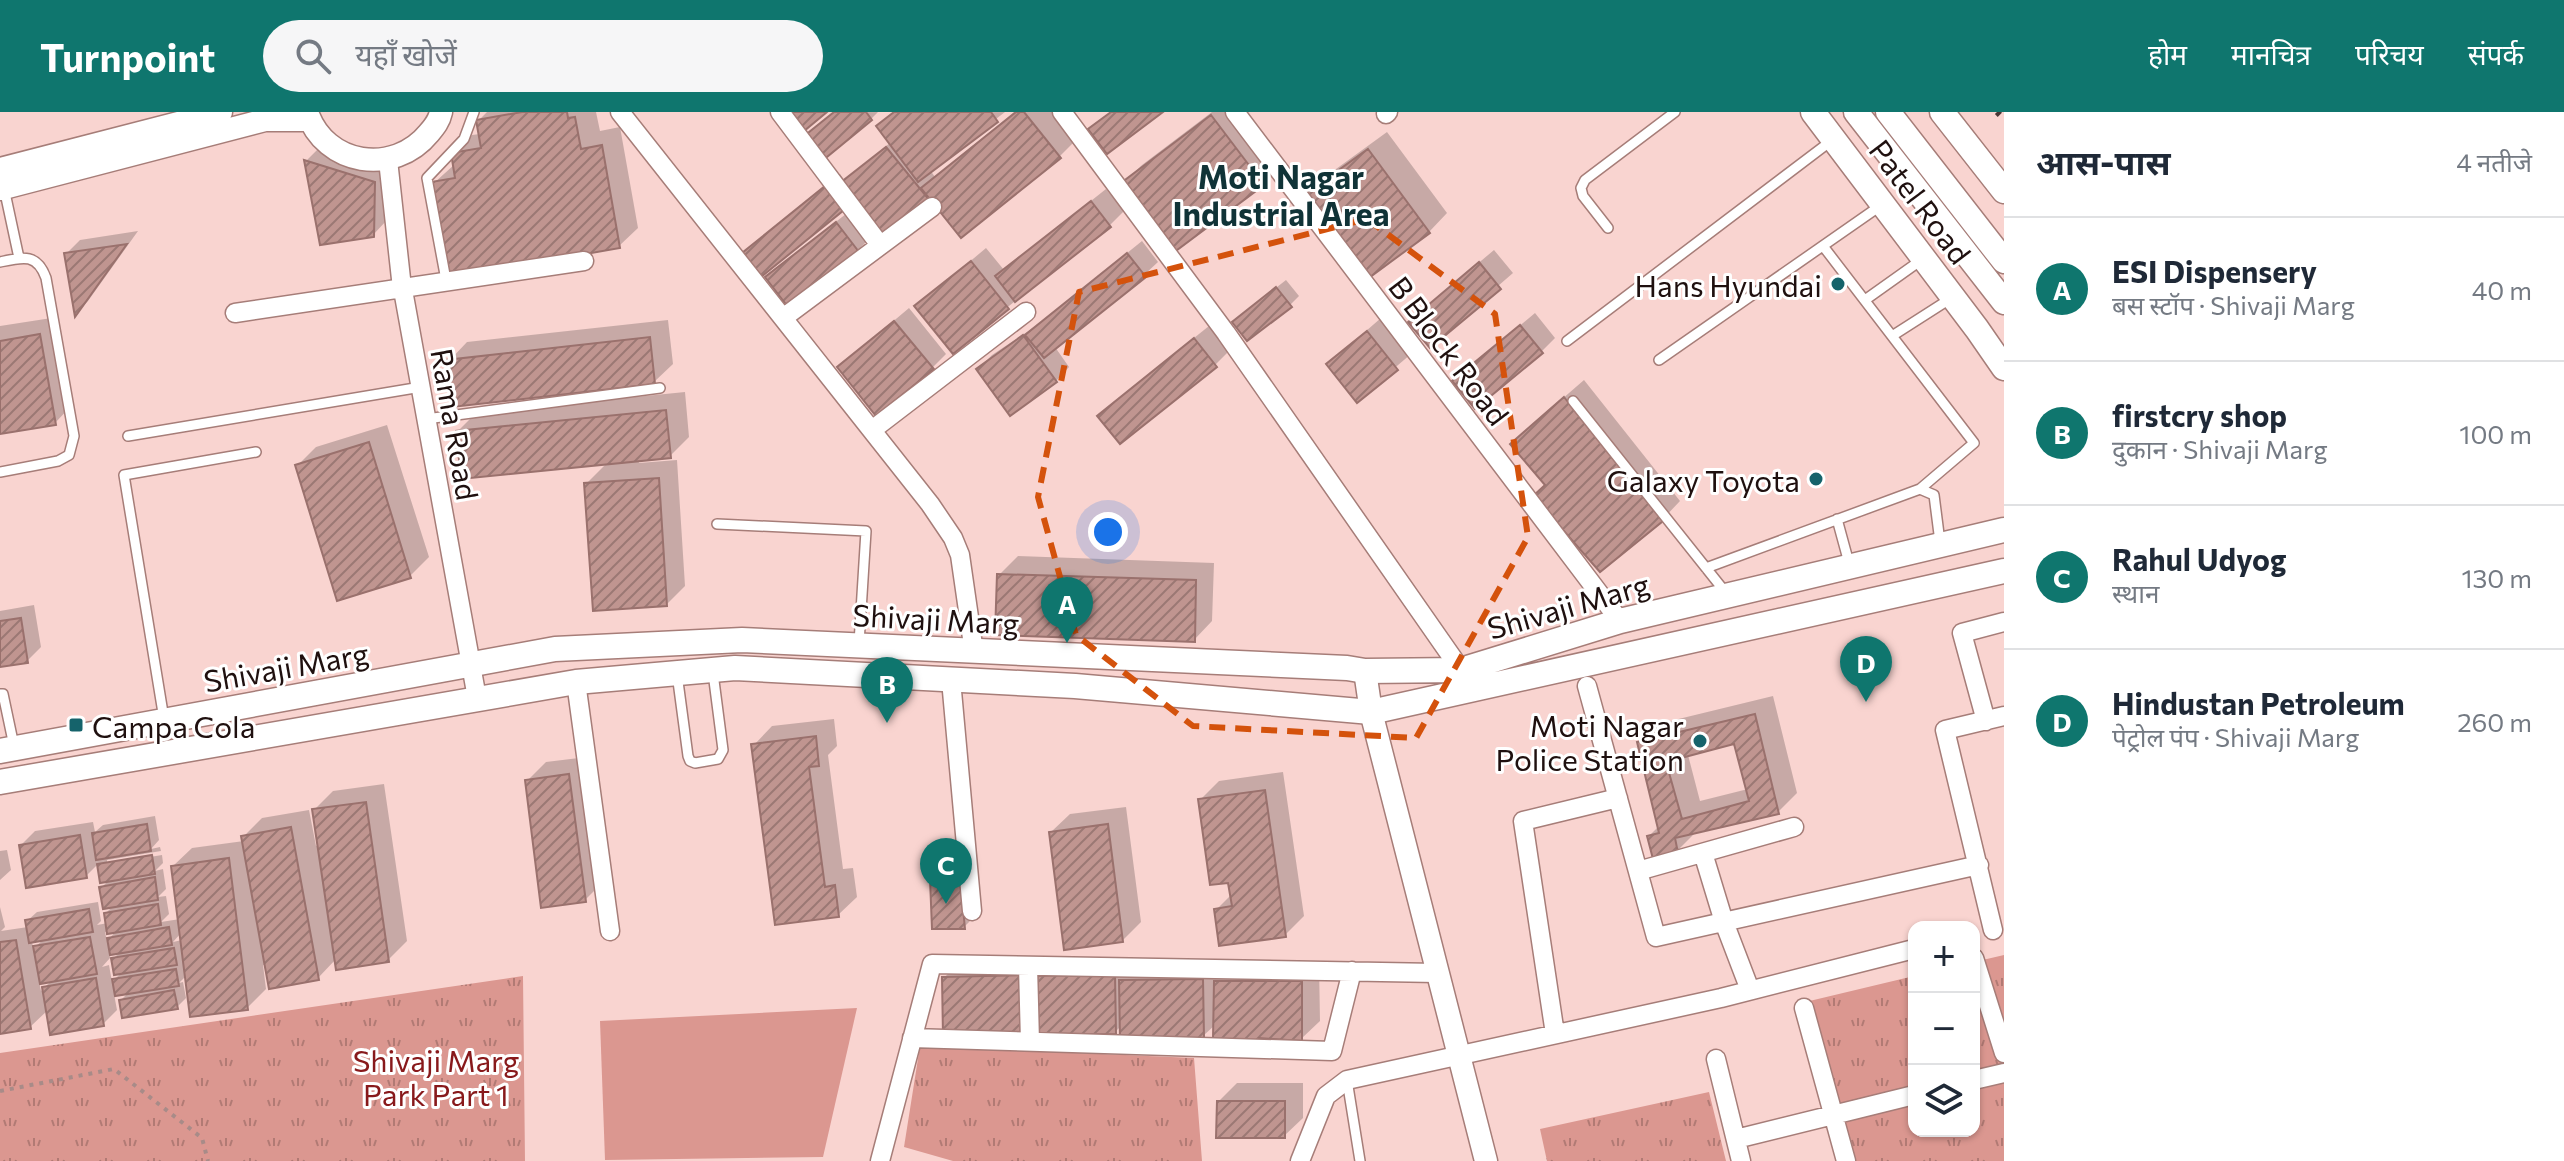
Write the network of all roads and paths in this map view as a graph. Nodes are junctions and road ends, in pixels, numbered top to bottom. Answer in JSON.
{"nodes":[{"id":1,"x":221,"y":112,"type":"edge"},
{"id":2,"x":441,"y":112,"type":"edge"},
{"id":3,"x":474,"y":112,"type":"edge"},
{"id":4,"x":620,"y":112,"type":"edge"},
{"id":5,"x":780,"y":112,"type":"edge"},
{"id":6,"x":1062,"y":112,"type":"edge"},
{"id":7,"x":1235,"y":112,"type":"edge"},
{"id":8,"x":1675,"y":112,"type":"edge"},
{"id":9,"x":1813,"y":112,"type":"edge"},
{"id":10,"x":1856,"y":112,"type":"edge"},
{"id":11,"x":1942,"y":112,"type":"edge"},
{"id":12,"x":308,"y":116,"type":"edge"},
{"id":13,"x":1895,"y":121,"type":"edge"},
{"id":14,"x":1834,"y":139,"type":"junction"},
{"id":15,"x":388,"y":160,"type":"junction"},
{"id":16,"x":1,"y":182,"type":"edge"},
{"id":17,"x":2004,"y":189,"type":"edge"},
{"id":18,"x":1883,"y":204,"type":"junction"},
{"id":19,"x":932,"y":207,"type":"dead end"},
{"id":20,"x":1608,"y":228,"type":"dead end"},
{"id":21,"x":880,"y":245,"type":"junction"},
{"id":22,"x":1823,"y":246,"type":"junction"},
{"id":23,"x":19,"y":258,"type":"junction"},
{"id":24,"x":1924,"y":258,"type":"junction"},
{"id":25,"x":584,"y":261,"type":"dead end"},
{"id":26,"x":2004,"y":261,"type":"edge"},
{"id":27,"x":0,"y":262,"type":"edge"},
{"id":28,"x":446,"y":280,"type":"junction"},
{"id":29,"x":402,"y":286,"type":"junction"},
{"id":30,"x":1953,"y":297,"type":"junction"},
{"id":31,"x":1865,"y":300,"type":"junction"},
{"id":32,"x":2004,"y":302,"type":"edge"},
{"id":33,"x":1026,"y":312,"type":"dead end"},
{"id":34,"x":235,"y":313,"type":"dead end"},
{"id":35,"x":783,"y":318,"type":"junction"},
{"id":36,"x":1977,"y":329,"type":"junction"},
{"id":37,"x":1892,"y":336,"type":"junction"},
{"id":38,"x":1567,"y":341,"type":"dead end"},
{"id":39,"x":2004,"y":347,"type":"edge"},
{"id":40,"x":1659,"y":360,"type":"dead end"},
{"id":41,"x":2004,"y":368,"type":"edge"},
{"id":42,"x":421,"y":387,"type":"junction"},
{"id":43,"x":660,"y":388,"type":"dead end"},
{"id":44,"x":1573,"y":401,"type":"dead end"},
{"id":45,"x":426,"y":419,"type":"junction"},
{"id":46,"x":872,"y":430,"type":"junction"},
{"id":47,"x":128,"y":436,"type":"dead end"},
{"id":48,"x":256,"y":452,"type":"dead end"},
{"id":49,"x":0,"y":472,"type":"edge"},
{"id":50,"x":1920,"y":489,"type":"junction"},
{"id":51,"x":1837,"y":519,"type":"junction"},
{"id":52,"x":2004,"y":520,"type":"edge"},
{"id":53,"x":717,"y":524,"type":"dead end"},
{"id":54,"x":1993,"y":532,"type":"edge"},
{"id":55,"x":1941,"y":545,"type":"junction"},
{"id":56,"x":1850,"y":567,"type":"junction"},
{"id":57,"x":1706,"y":568,"type":"junction"},
{"id":58,"x":2004,"y":571,"type":"edge"},
{"id":59,"x":1728,"y":596,"type":"junction"},
{"id":60,"x":1620,"y":621,"type":"junction"},
{"id":61,"x":2004,"y":622,"type":"edge"},
{"id":62,"x":859,"y":646,"type":"junction"},
{"id":63,"x":974,"y":652,"type":"junction"},
{"id":64,"x":471,"y":665,"type":"junction"},
{"id":65,"x":713,"y":669,"type":"junction"},
{"id":66,"x":1461,"y":670,"type":"junction"},
{"id":67,"x":1365,"y":671,"type":"junction"},
{"id":68,"x":677,"y":673,"type":"junction"},
{"id":69,"x":951,"y":680,"type":"junction"},
{"id":70,"x":576,"y":682,"type":"junction"},
{"id":71,"x":1587,"y":686,"type":"dead end"},
{"id":72,"x":0,"y":694,"type":"edge"},
{"id":73,"x":477,"y":698,"type":"junction"},
{"id":74,"x":1371,"y":712,"type":"junction"},
{"id":75,"x":1995,"y":718,"type":"edge"},
{"id":76,"x":164,"y":721,"type":"junction"},
{"id":77,"x":7,"y":750,"type":"edge"},
{"id":78,"x":0,"y":782,"type":"edge"},
{"id":79,"x":1618,"y":798,"type":"junction"},
{"id":80,"x":1794,"y":827,"type":"dead end"},
{"id":81,"x":1703,"y":853,"type":"junction"},
{"id":82,"x":1979,"y":865,"type":"junction"},
{"id":83,"x":1638,"y":871,"type":"junction"},
{"id":84,"x":972,"y":911,"type":"dead end"},
{"id":85,"x":1724,"y":922,"type":"junction"},
{"id":86,"x":1998,"y":928,"type":"edge"},
{"id":87,"x":610,"y":931,"type":"dead end"},
{"id":88,"x":1908,"y":950,"type":"edge"},
{"id":89,"x":1028,"y":966,"type":"junction"},
{"id":90,"x":1352,"y":971,"type":"junction"},
{"id":91,"x":1437,"y":973,"type":"junction"},
{"id":92,"x":1980,"y":977,"type":"edge"},
{"id":93,"x":1750,"y":990,"type":"junction"},
{"id":94,"x":1804,"y":1008,"type":"dead end"},
{"id":95,"x":1555,"y":1034,"type":"junction"},
{"id":96,"x":912,"y":1038,"type":"junction"},
{"id":97,"x":1030,"y":1042,"type":"junction"},
{"id":98,"x":2004,"y":1053,"type":"edge"},
{"id":99,"x":1458,"y":1055,"type":"junction"},
{"id":100,"x":1716,"y":1059,"type":"dead end"},
{"id":101,"x":2004,"y":1073,"type":"edge"},
{"id":102,"x":1980,"y":1079,"type":"edge"},
{"id":103,"x":1347,"y":1080,"type":"junction"},
{"id":104,"x":0,"y":1091,"type":"edge"},
{"id":105,"x":1908,"y":1096,"type":"edge"},
{"id":106,"x":1834,"y":1115,"type":"junction"},
{"id":107,"x":1736,"y":1139,"type":"junction"},
{"id":108,"x":208,"y":1161,"type":"edge"},
{"id":109,"x":880,"y":1161,"type":"edge"},
{"id":110,"x":1300,"y":1161,"type":"edge"},
{"id":111,"x":1360,"y":1161,"type":"edge"},
{"id":112,"x":1486,"y":1161,"type":"edge"},
{"id":113,"x":1741,"y":1161,"type":"edge"},
{"id":114,"x":1846,"y":1161,"type":"edge"}],
"edges":[{"from":1,"to":16,"type":"street"},
{"from":2,"to":15,"type":"street"},
{"from":3,"to":28,"type":"lane"},
{"from":4,"to":35,"type":"street"},
{"from":5,"to":21,"type":"street"},
{"from":6,"to":66,"type":"street"},
{"from":7,"to":60,"type":"street","name":"B Block Road"},
{"from":8,"to":20,"type":"lane"},
{"from":9,"to":14,"type":"main road","name":"Patel Road"},
{"from":10,"to":32,"type":"main road"},
{"from":11,"to":17,"type":"main road"},
{"from":12,"to":15,"type":"street"},
{"from":12,"to":16,"type":"street"},
{"from":13,"to":26,"type":"main road"},
{"from":14,"to":18,"type":"main road","name":"Patel Road"},
{"from":14,"to":38,"type":"lane"},
{"from":15,"to":29,"type":"street","name":"Rama Road"},
{"from":16,"to":23,"type":"lane"},
{"from":18,"to":22,"type":"lane"},
{"from":18,"to":24,"type":"main road","name":"Patel Road"},
{"from":19,"to":21,"type":"street"},
{"from":21,"to":35,"type":"street"},
{"from":22,"to":31,"type":"lane"},
{"from":22,"to":40,"type":"lane"},
{"from":23,"to":27,"type":"lane"},
{"from":23,"to":49,"type":"lane"},
{"from":24,"to":30,"type":"main road","name":"Patel Road"},
{"from":24,"to":31,"type":"lane"},
{"from":25,"to":28,"type":"street"},
{"from":28,"to":29,"type":"street"},
{"from":29,"to":34,"type":"street"},
{"from":29,"to":42,"type":"street","name":"Rama Road"},
{"from":30,"to":36,"type":"main road","name":"Patel Road"},
{"from":30,"to":37,"type":"lane"},
{"from":31,"to":37,"type":"lane"},
{"from":33,"to":46,"type":"street"},
{"from":35,"to":46,"type":"street"},
{"from":36,"to":39,"type":"main road"},
{"from":36,"to":41,"type":"main road","name":"Patel Road"},
{"from":37,"to":50,"type":"lane"},
{"from":42,"to":45,"type":"street","name":"Rama Road"},
{"from":42,"to":47,"type":"lane"},
{"from":43,"to":45,"type":"lane"},
{"from":44,"to":57,"type":"lane"},
{"from":45,"to":64,"type":"street","name":"Rama Road"},
{"from":46,"to":63,"type":"street"},
{"from":48,"to":76,"type":"lane"},
{"from":50,"to":51,"type":"lane"},
{"from":50,"to":55,"type":"lane"},
{"from":51,"to":56,"type":"lane"},
{"from":51,"to":57,"type":"lane"},
{"from":52,"to":54,"type":"main road"},
{"from":53,"to":62,"type":"lane"},
{"from":54,"to":55,"type":"main road","name":"Shivaji Marg"},
{"from":55,"to":56,"type":"main road","name":"Shivaji Marg"},
{"from":56,"to":59,"type":"main road","name":"Shivaji Marg"},
{"from":57,"to":59,"type":"lane"},
{"from":58,"to":74,"type":"main road","name":"Shivaji Marg"},
{"from":59,"to":60,"type":"main road","name":"Shivaji Marg"},
{"from":60,"to":66,"type":"main road","name":"Shivaji Marg"},
{"from":61,"to":75,"type":"street"},
{"from":62,"to":63,"type":"main road","name":"Shivaji Marg"},
{"from":62,"to":64,"type":"main road","name":"Shivaji Marg"},
{"from":63,"to":67,"type":"main road","name":"Shivaji Marg"},
{"from":64,"to":73,"type":"street","name":"Rama Road"},
{"from":64,"to":76,"type":"main road","name":"Shivaji Marg"},
{"from":65,"to":68,"type":"main road","name":"Shivaji Marg"},
{"from":65,"to":68,"type":"lane"},
{"from":65,"to":69,"type":"main road","name":"Shivaji Marg"},
{"from":66,"to":67,"type":"main road","name":"Shivaji Marg"},
{"from":67,"to":74,"type":"street"},
{"from":68,"to":70,"type":"main road","name":"Shivaji Marg"},
{"from":69,"to":74,"type":"main road","name":"Shivaji Marg"},
{"from":69,"to":84,"type":"street"},
{"from":70,"to":73,"type":"main road","name":"Shivaji Marg"},
{"from":70,"to":87,"type":"street"},
{"from":71,"to":79,"type":"street"},
{"from":72,"to":77,"type":"lane"},
{"from":73,"to":78,"type":"main road","name":"Shivaji Marg"},
{"from":74,"to":91,"type":"street"},
{"from":75,"to":82,"type":"street"},
{"from":76,"to":77,"type":"main road","name":"Shivaji Marg"},
{"from":79,"to":83,"type":"street"},
{"from":79,"to":95,"type":"street"},
{"from":80,"to":81,"type":"street"},
{"from":81,"to":83,"type":"street"},
{"from":81,"to":85,"type":"street"},
{"from":82,"to":85,"type":"street"},
{"from":82,"to":86,"type":"street"},
{"from":83,"to":85,"type":"street"},
{"from":85,"to":93,"type":"street"},
{"from":88,"to":93,"type":"street"},
{"from":89,"to":90,"type":"street"},
{"from":89,"to":96,"type":"street"},
{"from":89,"to":97,"type":"street"},
{"from":90,"to":91,"type":"street"},
{"from":90,"to":97,"type":"street"},
{"from":91,"to":99,"type":"street"},
{"from":92,"to":98,"type":"street"},
{"from":93,"to":95,"type":"street"},
{"from":94,"to":106,"type":"street"},
{"from":95,"to":99,"type":"street"},
{"from":96,"to":97,"type":"street"},
{"from":96,"to":109,"type":"street"},
{"from":99,"to":103,"type":"street"},
{"from":99,"to":112,"type":"street"},
{"from":100,"to":107,"type":"street"},
{"from":101,"to":102,"type":"street"},
{"from":103,"to":110,"type":"street"},
{"from":103,"to":111,"type":"lane"},
{"from":104,"to":108,"type":"path"},
{"from":105,"to":106,"type":"street"},
{"from":106,"to":107,"type":"street"},
{"from":106,"to":114,"type":"street"},
{"from":107,"to":113,"type":"street"}]}
